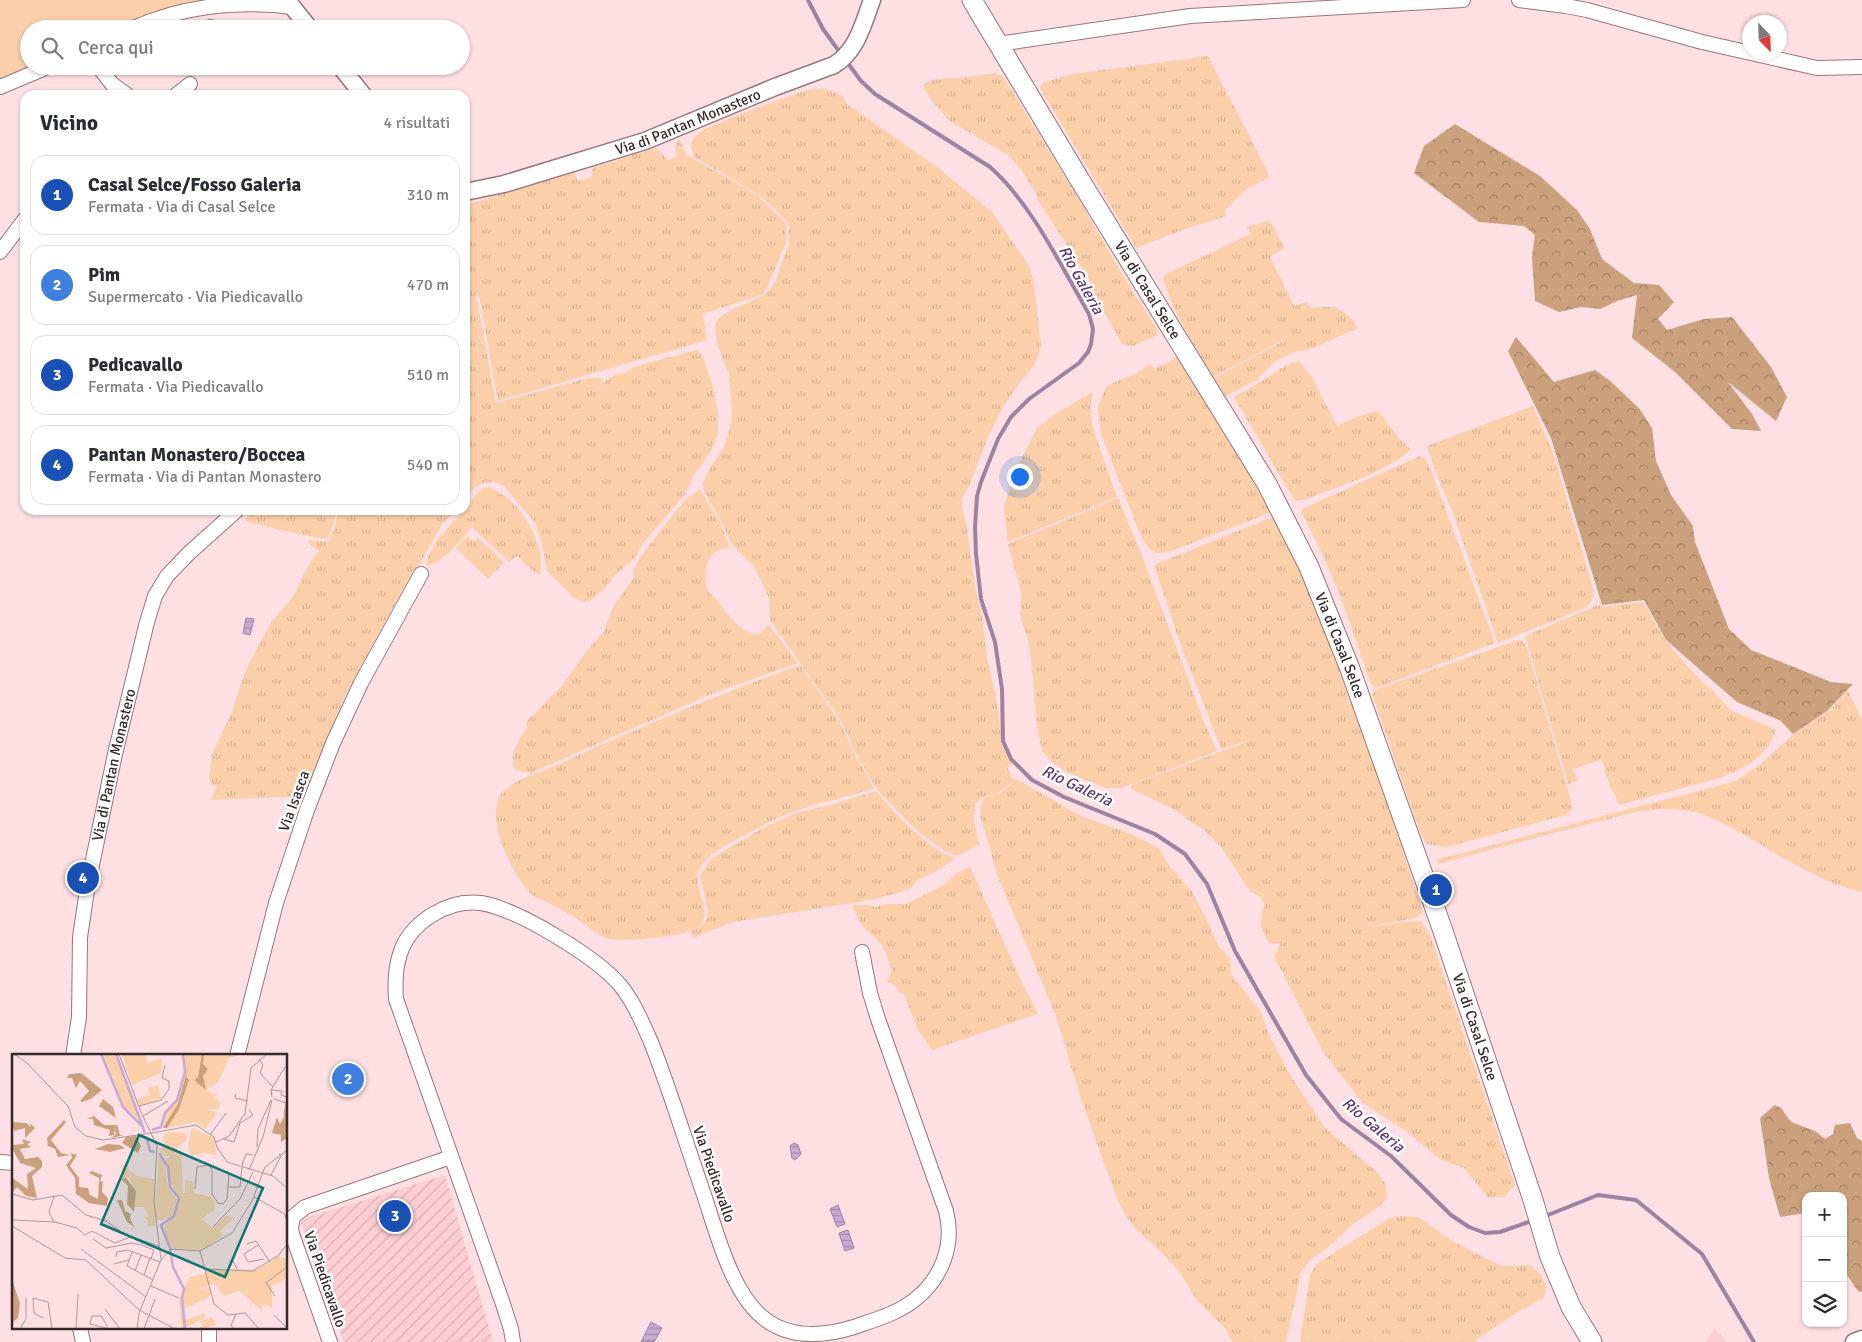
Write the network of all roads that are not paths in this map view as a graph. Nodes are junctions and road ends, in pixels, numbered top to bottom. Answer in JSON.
{"nodes":[{"id":1,"x":872,"y":0,"type":"edge"},
{"id":2,"x":972,"y":0,"type":"edge"},
{"id":3,"x":1463,"y":0,"type":"edge"},
{"id":4,"x":1519,"y":0,"type":"edge"},
{"id":5,"x":1424,"y":1,"type":"edge"},
{"id":6,"x":290,"y":4,"type":"edge"},
{"id":7,"x":156,"y":20,"type":"edge"},
{"id":8,"x":303,"y":20,"type":"edge"},
{"id":9,"x":998,"y":44,"type":"junction"},
{"id":10,"x":1862,"y":68,"type":"edge"},
{"id":11,"x":29,"y":75,"type":"edge"},
{"id":12,"x":105,"y":75,"type":"edge"},
{"id":13,"x":347,"y":75,"type":"edge"},
{"id":14,"x":190,"y":84,"type":"dead end"},
{"id":15,"x":0,"y":87,"type":"edge"},
{"id":16,"x":120,"y":90,"type":"edge"},
{"id":17,"x":182,"y":90,"type":"edge"},
{"id":18,"x":359,"y":90,"type":"edge"},
{"id":19,"x":470,"y":191,"type":"edge"},
{"id":20,"x":20,"y":226,"type":"edge"},
{"id":21,"x":0,"y":252,"type":"edge"},
{"id":22,"x":231,"y":515,"type":"edge"},
{"id":23,"x":421,"y":574,"type":"dead end"},
{"id":24,"x":862,"y":952,"type":"dead end"},
{"id":25,"x":73,"y":1054,"type":"edge"},
{"id":26,"x":238,"y":1054,"type":"edge"},
{"id":27,"x":451,"y":1157,"type":"junction"},
{"id":28,"x":1862,"y":1339,"type":"edge"},
{"id":29,"x":330,"y":1342,"type":"edge"},
{"id":30,"x":512,"y":1342,"type":"edge"},
{"id":31,"x":1592,"y":1342,"type":"edge"},
{"id":32,"x":1854,"y":1342,"type":"edge"}],
"edges":[{"from":1,"to":19,"type":"street","name":"Via di Pantan Monastero"},
{"from":2,"to":9,"type":"main road","name":"Via di Casal Selce"},
{"from":3,"to":5,"type":"street"},
{"from":4,"to":10,"type":"street"},
{"from":5,"to":9,"type":"street"},
{"from":6,"to":7,"type":"street"},
{"from":6,"to":8,"type":"street"},
{"from":9,"to":31,"type":"main road","name":"Via di Casal Selce"},
{"from":11,"to":15,"type":"street"},
{"from":12,"to":16,"type":"street"},
{"from":13,"to":18,"type":"street"},
{"from":14,"to":17,"type":"street"},
{"from":20,"to":21,"type":"street"},
{"from":22,"to":25,"type":"street","name":"Via di Pantan Monastero"},
{"from":23,"to":26,"type":"street","name":"Via Isasca"},
{"from":24,"to":27,"type":"street","name":"Via Piedicavallo"},
{"from":27,"to":29,"type":"street","name":"Via Piedicavallo"},
{"from":27,"to":30,"type":"street","name":"Via Piedicavallo"},
{"from":28,"to":32,"type":"street"}]}
